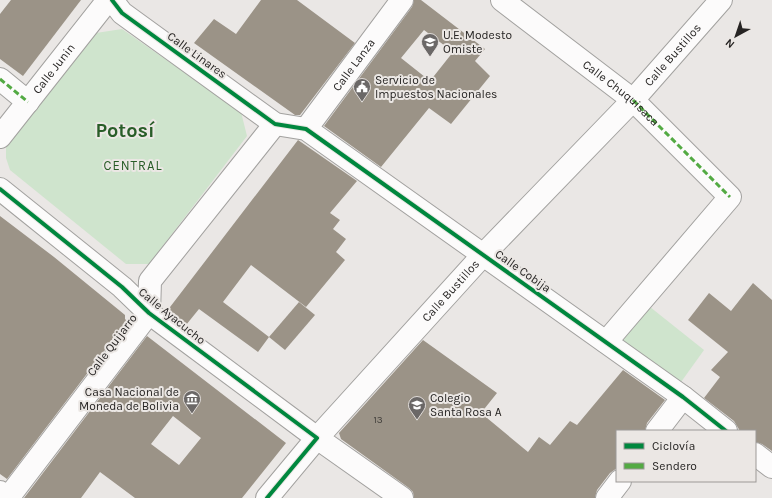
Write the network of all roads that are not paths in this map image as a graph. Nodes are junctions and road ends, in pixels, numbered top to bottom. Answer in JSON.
{"nodes":[{"id":1,"x":108,"y":0,"type":"edge"},
{"id":2,"x":112,"y":0,"type":"edge"},
{"id":3,"x":402,"y":0,"type":"edge"},
{"id":4,"x":502,"y":0,"type":"edge"},
{"id":5,"x":721,"y":0,"type":"edge"},
{"id":6,"x":0,"y":79,"type":"edge"},
{"id":7,"x":632,"y":100,"type":"junction"},
{"id":8,"x":28,"y":102,"type":"junction"},
{"id":9,"x":275,"y":124,"type":"junction"},
{"id":10,"x":306,"y":129,"type":"junction"},
{"id":11,"x":0,"y":137,"type":"edge"},
{"id":12,"x":0,"y":190,"type":"edge"},
{"id":13,"x":483,"y":255,"type":"junction"},
{"id":14,"x":149,"y":313,"type":"junction"},
{"id":15,"x":606,"y":342,"type":"junction"},
{"id":16,"x":683,"y":397,"type":"junction"},
{"id":17,"x":658,"y":430,"type":"edge"},
{"id":18,"x":725,"y":430,"type":"edge"},
{"id":19,"x":317,"y":438,"type":"junction"},
{"id":20,"x":756,"y":455,"type":"edge"},
{"id":21,"x":772,"y":467,"type":"edge"},
{"id":22,"x":619,"y":482,"type":"edge"},
{"id":23,"x":0,"y":492,"type":"edge"},
{"id":24,"x":8,"y":498,"type":"edge"},
{"id":25,"x":267,"y":498,"type":"edge"},
{"id":26,"x":402,"y":498,"type":"edge"},
{"id":27,"x":607,"y":498,"type":"edge"}],
"edges":[{"from":1,"to":8,"type":"street","name":"Calle Junin"},
{"from":2,"to":9,"type":"street","name":"Calle Linares"},
{"from":3,"to":10,"type":"street","name":"Calle Lanza"},
{"from":4,"to":7,"type":"street","name":"Calle Chuquisaca"},
{"from":5,"to":7,"type":"street","name":"Calle Bustillos"},
{"from":6,"to":8,"type":"street"},
{"from":7,"to":13,"type":"street","name":"Calle Bustillos"},
{"from":7,"to":15,"type":"street","name":"Calle Chuquisaca"},
{"from":8,"to":11,"type":"street","name":"Calle Junin"},
{"from":9,"to":10,"type":"street"},
{"from":9,"to":14,"type":"street","name":"Calle Quijarro"},
{"from":10,"to":13,"type":"street","name":"Calle Cobija"},
{"from":12,"to":14,"type":"street","name":"Calle Ayacucho"},
{"from":13,"to":15,"type":"street","name":"Calle Cobija"},
{"from":13,"to":19,"type":"street","name":"Calle Bustillos"},
{"from":14,"to":19,"type":"street","name":"Calle Ayacucho"},
{"from":14,"to":24,"type":"street","name":"Calle Quijarro"},
{"from":15,"to":16,"type":"street","name":"Calle Cobija"},
{"from":16,"to":17,"type":"street"},
{"from":16,"to":18,"type":"street","name":"Calle Cobija"},
{"from":19,"to":25,"type":"street","name":"Calle Bustillos"},
{"from":19,"to":26,"type":"street","name":"Calle Ayacucho"},
{"from":20,"to":21,"type":"street"},
{"from":22,"to":27,"type":"street"},
{"from":23,"to":24,"type":"street"}]}
